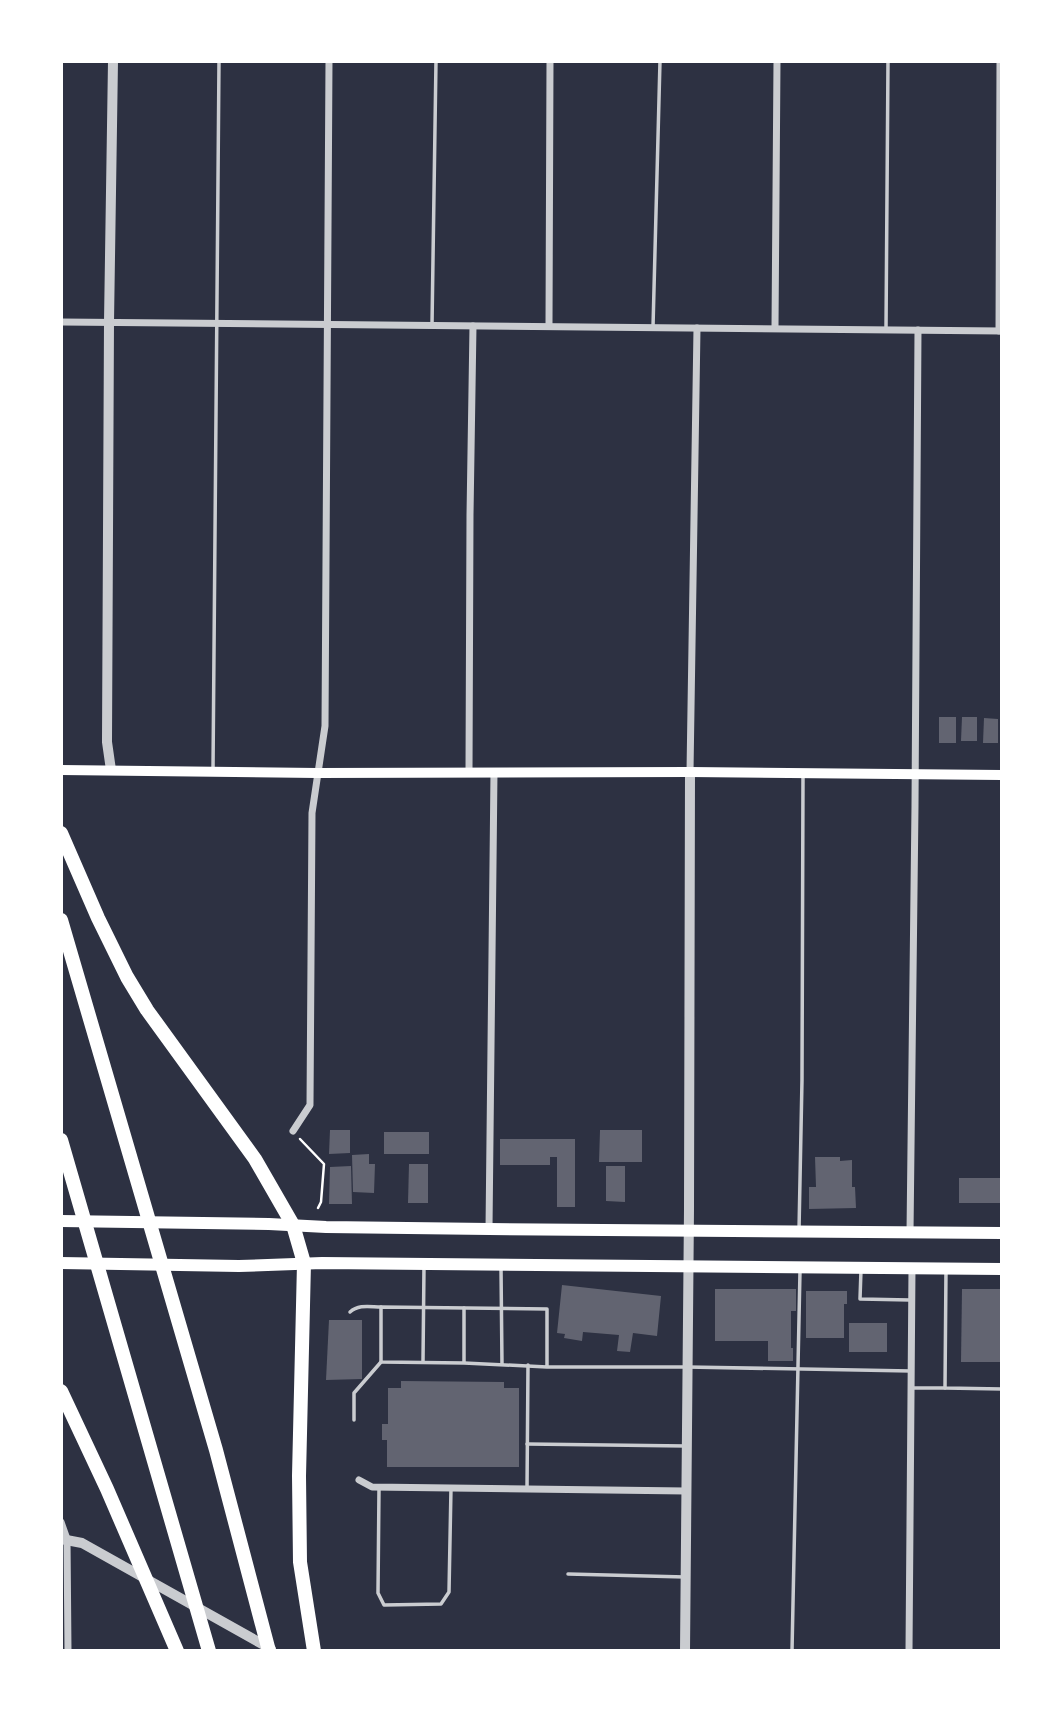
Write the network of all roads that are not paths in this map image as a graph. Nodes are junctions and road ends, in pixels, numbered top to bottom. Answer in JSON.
{"nodes":[{"id":1,"x":113,"y":61,"type":"edge"},
{"id":2,"x":219,"y":61,"type":"edge"},
{"id":3,"x":329,"y":61,"type":"edge"},
{"id":4,"x":436,"y":61,"type":"edge"},
{"id":5,"x":550,"y":61,"type":"edge"},
{"id":6,"x":660,"y":61,"type":"edge"},
{"id":7,"x":777,"y":61,"type":"edge"},
{"id":8,"x":888,"y":61,"type":"edge"},
{"id":9,"x":1000,"y":61,"type":"edge"},
{"id":10,"x":1000,"y":216,"type":"edge"},
{"id":11,"x":61,"y":322,"type":"edge"},
{"id":12,"x":109,"y":322,"type":"junction"},
{"id":13,"x":217,"y":323,"type":"junction"},
{"id":14,"x":327,"y":324,"type":"junction"},
{"id":15,"x":432,"y":325,"type":"junction"},
{"id":16,"x":473,"y":326,"type":"junction"},
{"id":17,"x":549,"y":326,"type":"junction"},
{"id":18,"x":653,"y":327,"type":"junction"},
{"id":19,"x":697,"y":328,"type":"junction"},
{"id":20,"x":775,"y":328,"type":"junction"},
{"id":21,"x":887,"y":330,"type":"junction"},
{"id":22,"x":918,"y":330,"type":"junction"},
{"id":23,"x":1001,"y":331,"type":"edge"},
{"id":24,"x":61,"y":770,"type":"edge"},
{"id":25,"x":111,"y":771,"type":"junction"},
{"id":26,"x":214,"y":771,"type":"junction"},
{"id":27,"x":469,"y":772,"type":"junction"},
{"id":28,"x":494,"y":772,"type":"junction"},
{"id":29,"x":690,"y":772,"type":"junction"},
{"id":30,"x":317,"y":773,"type":"junction"},
{"id":31,"x":803,"y":774,"type":"junction"},
{"id":32,"x":915,"y":775,"type":"junction"},
{"id":33,"x":1002,"y":775,"type":"edge"},
{"id":34,"x":61,"y":833,"type":"edge"},
{"id":35,"x":61,"y":920,"type":"edge"},
{"id":36,"x":293,"y":1131,"type":"road end"},
{"id":37,"x":61,"y":1140,"type":"edge"},
{"id":38,"x":61,"y":1222,"type":"edge"},
{"id":39,"x":293,"y":1225,"type":"junction"},
{"id":40,"x":489,"y":1230,"type":"junction"},
{"id":41,"x":688,"y":1230,"type":"junction"},
{"id":42,"x":799,"y":1232,"type":"junction"},
{"id":43,"x":910,"y":1233,"type":"junction"},
{"id":44,"x":1002,"y":1233,"type":"edge"},
{"id":45,"x":61,"y":1263,"type":"edge"},
{"id":46,"x":304,"y":1263,"type":"junction"},
{"id":47,"x":424,"y":1264,"type":"junction"},
{"id":48,"x":501,"y":1265,"type":"junction"},
{"id":49,"x":688,"y":1266,"type":"junction"},
{"id":50,"x":800,"y":1267,"type":"junction"},
{"id":51,"x":861,"y":1268,"type":"junction"},
{"id":52,"x":912,"y":1268,"type":"junction"},
{"id":53,"x":946,"y":1268,"type":"junction"},
{"id":54,"x":1002,"y":1269,"type":"edge"},
{"id":55,"x":912,"y":1300,"type":"junction"},
{"id":56,"x":381,"y":1307,"type":"junction"},
{"id":57,"x":424,"y":1307,"type":"junction"},
{"id":58,"x":464,"y":1308,"type":"junction"},
{"id":59,"x":502,"y":1308,"type":"junction"},
{"id":60,"x":350,"y":1312,"type":"dead end"},
{"id":61,"x":381,"y":1362,"type":"junction"},
{"id":62,"x":423,"y":1362,"type":"junction"},
{"id":63,"x":464,"y":1363,"type":"junction"},
{"id":64,"x":502,"y":1364,"type":"junction"},
{"id":65,"x":528,"y":1365,"type":"junction"},
{"id":66,"x":547,"y":1367,"type":"junction"},
{"id":67,"x":687,"y":1367,"type":"junction"},
{"id":68,"x":799,"y":1368,"type":"junction"},
{"id":69,"x":911,"y":1370,"type":"junction"},
{"id":70,"x":911,"y":1388,"type":"junction"},
{"id":71,"x":945,"y":1388,"type":"junction"},
{"id":72,"x":1002,"y":1389,"type":"edge"},
{"id":73,"x":61,"y":1391,"type":"edge"},
{"id":74,"x":354,"y":1420,"type":"dead end"},
{"id":75,"x":527,"y":1444,"type":"junction"},
{"id":76,"x":686,"y":1446,"type":"junction"},
{"id":77,"x":359,"y":1480,"type":"dead end"},
{"id":78,"x":379,"y":1487,"type":"junction"},
{"id":79,"x":451,"y":1488,"type":"junction"},
{"id":80,"x":527,"y":1489,"type":"junction"},
{"id":81,"x":686,"y":1491,"type":"junction"},
{"id":82,"x":61,"y":1522,"type":"edge"},
{"id":83,"x":64,"y":1539,"type":"edge"},
{"id":84,"x":568,"y":1574,"type":"dead end"},
{"id":85,"x":685,"y":1577,"type":"junction"},
{"id":86,"x":68,"y":1651,"type":"edge"},
{"id":87,"x":177,"y":1651,"type":"edge"},
{"id":88,"x":209,"y":1651,"type":"edge"},
{"id":89,"x":269,"y":1651,"type":"edge"},
{"id":90,"x":275,"y":1651,"type":"edge"},
{"id":91,"x":314,"y":1651,"type":"edge"},
{"id":92,"x":685,"y":1651,"type":"edge"},
{"id":93,"x":792,"y":1651,"type":"edge"},
{"id":94,"x":909,"y":1651,"type":"edge"}],
"edges":[{"from":1,"to":12,"type":"street"},
{"from":2,"to":13,"type":"lane"},
{"from":3,"to":14,"type":"street"},
{"from":4,"to":15,"type":"lane"},
{"from":5,"to":17,"type":"street"},
{"from":6,"to":18,"type":"lane"},
{"from":7,"to":20,"type":"street"},
{"from":8,"to":21,"type":"lane"},
{"from":9,"to":10,"type":"street"},
{"from":10,"to":23,"type":"street"},
{"from":11,"to":12,"type":"street"},
{"from":12,"to":13,"type":"street"},
{"from":12,"to":25,"type":"street"},
{"from":13,"to":14,"type":"street"},
{"from":13,"to":26,"type":"lane"},
{"from":14,"to":15,"type":"street"},
{"from":14,"to":30,"type":"street"},
{"from":15,"to":16,"type":"street"},
{"from":16,"to":17,"type":"street"},
{"from":16,"to":27,"type":"street"},
{"from":17,"to":18,"type":"street"},
{"from":18,"to":19,"type":"street"},
{"from":19,"to":20,"type":"street"},
{"from":19,"to":29,"type":"street"},
{"from":20,"to":21,"type":"street"},
{"from":21,"to":22,"type":"street"},
{"from":22,"to":23,"type":"street"},
{"from":22,"to":32,"type":"street"},
{"from":24,"to":25,"type":"main road"},
{"from":25,"to":26,"type":"main road"},
{"from":26,"to":30,"type":"main road"},
{"from":27,"to":28,"type":"main road"},
{"from":27,"to":30,"type":"main road"},
{"from":28,"to":29,"type":"main road"},
{"from":28,"to":40,"type":"street"},
{"from":29,"to":31,"type":"main road"},
{"from":29,"to":41,"type":"street"},
{"from":30,"to":36,"type":"street"},
{"from":31,"to":32,"type":"main road"},
{"from":31,"to":42,"type":"lane"},
{"from":32,"to":33,"type":"main road"},
{"from":32,"to":43,"type":"street"},
{"from":34,"to":39,"type":"highway"},
{"from":35,"to":89,"type":"highway"},
{"from":37,"to":88,"type":"highway"},
{"from":38,"to":39,"type":"main road"},
{"from":39,"to":40,"type":"main road"},
{"from":39,"to":46,"type":"highway"},
{"from":40,"to":41,"type":"main road"},
{"from":41,"to":42,"type":"main road"},
{"from":41,"to":49,"type":"street"},
{"from":42,"to":43,"type":"main road"},
{"from":43,"to":44,"type":"main road"},
{"from":45,"to":46,"type":"main road"},
{"from":46,"to":47,"type":"main road"},
{"from":46,"to":91,"type":"highway"},
{"from":47,"to":48,"type":"main road"},
{"from":47,"to":57,"type":"lane"},
{"from":48,"to":49,"type":"main road"},
{"from":48,"to":59,"type":"lane"},
{"from":49,"to":50,"type":"main road"},
{"from":49,"to":67,"type":"street"},
{"from":50,"to":51,"type":"main road"},
{"from":50,"to":68,"type":"lane"},
{"from":51,"to":52,"type":"main road"},
{"from":51,"to":55,"type":"lane"},
{"from":52,"to":53,"type":"main road"},
{"from":52,"to":55,"type":"street"},
{"from":53,"to":54,"type":"main road"},
{"from":53,"to":71,"type":"lane"},
{"from":55,"to":69,"type":"street"},
{"from":56,"to":57,"type":"lane"},
{"from":56,"to":60,"type":"lane"},
{"from":56,"to":61,"type":"lane"},
{"from":57,"to":58,"type":"lane"},
{"from":57,"to":62,"type":"lane"},
{"from":58,"to":59,"type":"lane"},
{"from":58,"to":63,"type":"lane"},
{"from":59,"to":64,"type":"lane"},
{"from":59,"to":66,"type":"lane"},
{"from":61,"to":62,"type":"lane"},
{"from":61,"to":74,"type":"lane"},
{"from":62,"to":63,"type":"lane"},
{"from":63,"to":64,"type":"lane"},
{"from":64,"to":65,"type":"lane"},
{"from":65,"to":66,"type":"lane"},
{"from":65,"to":75,"type":"lane"},
{"from":66,"to":67,"type":"lane"},
{"from":67,"to":68,"type":"lane"},
{"from":67,"to":76,"type":"street"},
{"from":68,"to":69,"type":"lane"},
{"from":68,"to":93,"type":"lane"},
{"from":69,"to":70,"type":"street"},
{"from":70,"to":71,"type":"lane"},
{"from":70,"to":94,"type":"street"},
{"from":71,"to":72,"type":"lane"},
{"from":73,"to":87,"type":"highway"},
{"from":75,"to":76,"type":"lane"},
{"from":75,"to":80,"type":"lane"},
{"from":76,"to":81,"type":"street"},
{"from":77,"to":78,"type":"street"},
{"from":78,"to":79,"type":"street"},
{"from":78,"to":79,"type":"lane"},
{"from":79,"to":80,"type":"street"},
{"from":80,"to":81,"type":"street"},
{"from":81,"to":85,"type":"street"},
{"from":82,"to":83,"type":"street"},
{"from":83,"to":86,"type":"street"},
{"from":83,"to":90,"type":"street"},
{"from":84,"to":85,"type":"lane"},
{"from":85,"to":92,"type":"street"}]}
